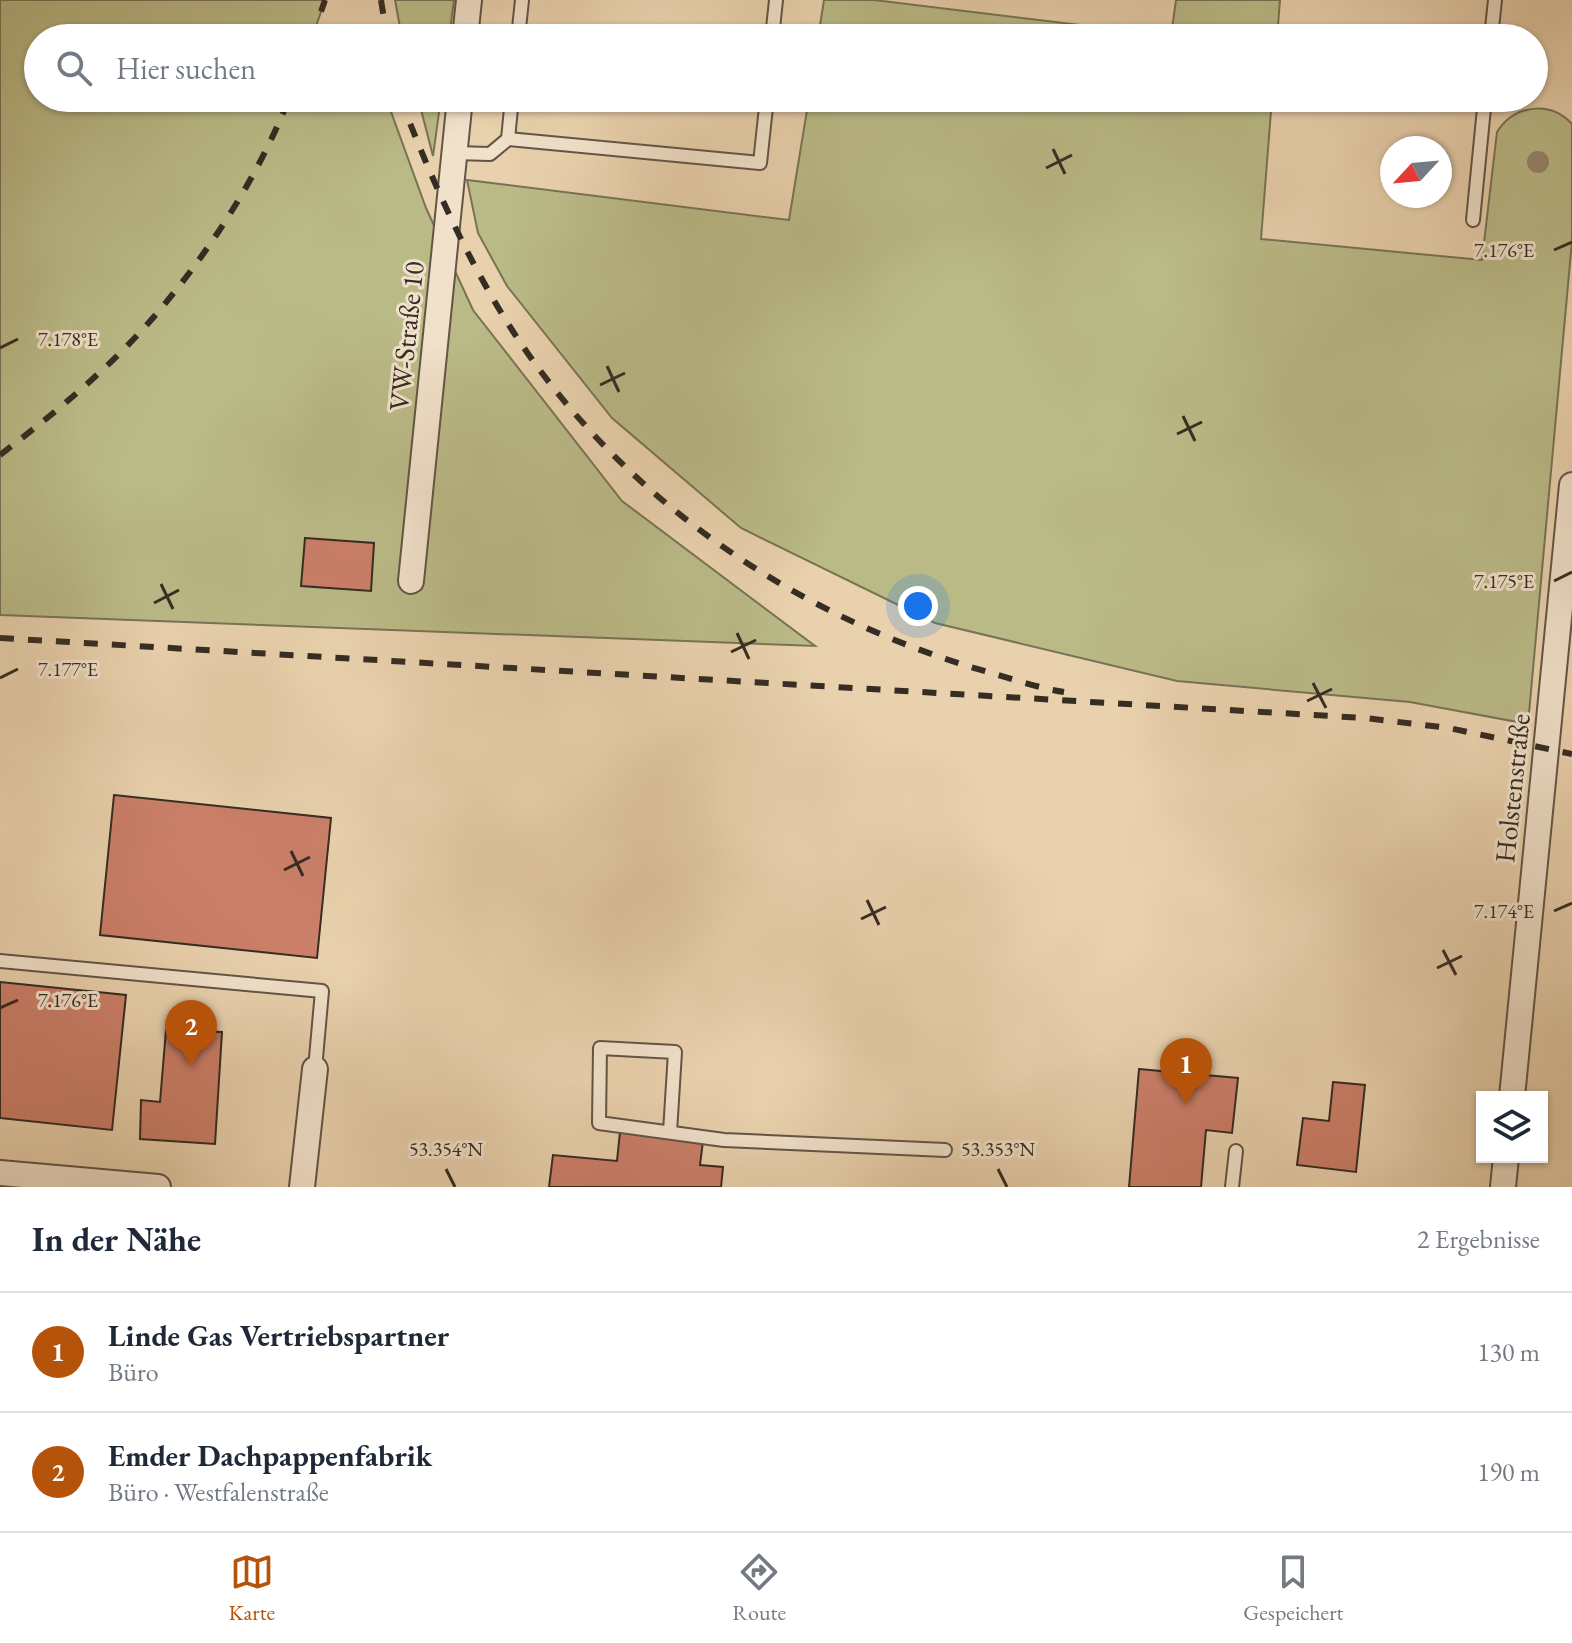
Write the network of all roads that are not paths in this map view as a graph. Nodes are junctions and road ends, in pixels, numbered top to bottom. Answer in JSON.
{"nodes":[{"id":1,"x":469,"y":0,"type":"edge"},
{"id":2,"x":522,"y":0,"type":"edge"},
{"id":3,"x":776,"y":0,"type":"edge"},
{"id":4,"x":1495,"y":0,"type":"edge"},
{"id":5,"x":466,"y":24,"type":"edge"},
{"id":6,"x":519,"y":24,"type":"edge"},
{"id":7,"x":773,"y":24,"type":"edge"},
{"id":8,"x":1492,"y":24,"type":"edge"},
{"id":9,"x":459,"y":112,"type":"edge"},
{"id":10,"x":511,"y":112,"type":"edge"},
{"id":11,"x":765,"y":112,"type":"edge"},
{"id":12,"x":1484,"y":112,"type":"edge"},
{"id":13,"x":508,"y":139,"type":"junction"},
{"id":14,"x":455,"y":153,"type":"junction"},
{"id":15,"x":1473,"y":220,"type":"dead end"},
{"id":16,"x":1572,"y":485,"type":"edge"},
{"id":17,"x":411,"y":581,"type":"dead end"},
{"id":18,"x":0,"y":961,"type":"edge"},
{"id":19,"x":315,"y":1069,"type":"joint"},
{"id":20,"x":1513,"y":1091,"type":"edge"},
{"id":21,"x":670,"y":1132,"type":"junction"},
{"id":22,"x":945,"y":1150,"type":"dead end"},
{"id":23,"x":1236,"y":1151,"type":"dead end"},
{"id":24,"x":1505,"y":1163,"type":"edge"},
{"id":25,"x":0,"y":1173,"type":"edge"},
{"id":26,"x":158,"y":1187,"type":"edge"},
{"id":27,"x":302,"y":1187,"type":"edge"},
{"id":28,"x":1232,"y":1187,"type":"edge"},
{"id":29,"x":1503,"y":1187,"type":"edge"}],
"edges":[{"from":1,"to":5,"type":"street"},
{"from":2,"to":6,"type":"lane"},
{"from":3,"to":7,"type":"lane"},
{"from":4,"to":8,"type":"lane"},
{"from":9,"to":14,"type":"street","name":"VW-Straße 10"},
{"from":10,"to":13,"type":"lane"},
{"from":11,"to":13,"type":"lane"},
{"from":12,"to":15,"type":"lane"},
{"from":13,"to":14,"type":"lane"},
{"from":14,"to":17,"type":"street","name":"VW-Straße 10"},
{"from":16,"to":20,"type":"street","name":"Holstenstraße"},
{"from":18,"to":19,"type":"lane"},
{"from":19,"to":27,"type":"street"},
{"from":21,"to":21,"type":"lane"},
{"from":21,"to":22,"type":"lane"},
{"from":23,"to":28,"type":"lane"},
{"from":24,"to":29,"type":"street"},
{"from":25,"to":26,"type":"street"}]}
